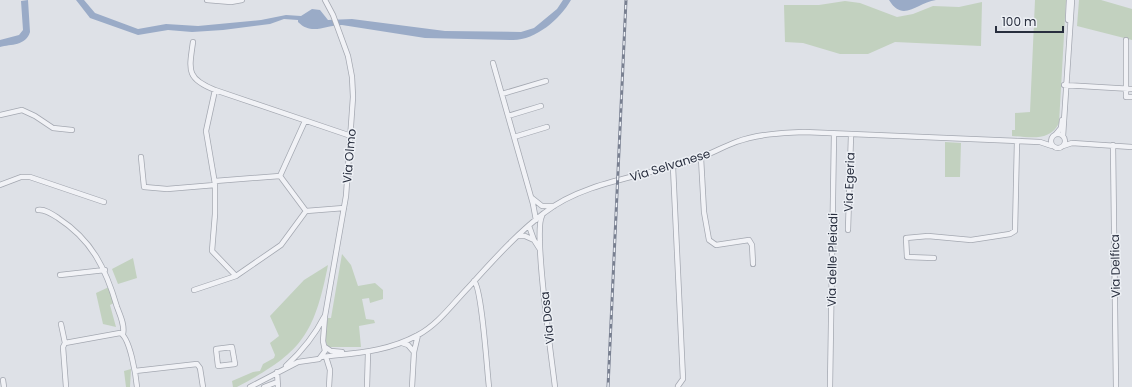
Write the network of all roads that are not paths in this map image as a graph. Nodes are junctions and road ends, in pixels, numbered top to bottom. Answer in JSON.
{"nodes":[{"id":1,"x":207,"y":0,"type":"edge"},
{"id":2,"x":242,"y":0,"type":"edge"},
{"id":3,"x":325,"y":0,"type":"edge"},
{"id":4,"x":1069,"y":0,"type":"edge"},
{"id":5,"x":1072,"y":0,"type":"edge"},
{"id":6,"x":1126,"y":40,"type":"dead end"},
{"id":7,"x":193,"y":42,"type":"dead end"},
{"id":8,"x":493,"y":63,"type":"dead end"},
{"id":9,"x":546,"y":81,"type":"dead end"},
{"id":10,"x":1066,"y":85,"type":"junction"},
{"id":11,"x":1125,"y":89,"type":"junction"},
{"id":12,"x":1132,"y":89,"type":"edge"},
{"id":13,"x":215,"y":90,"type":"junction"},
{"id":14,"x":502,"y":94,"type":"junction"},
{"id":15,"x":1132,"y":97,"type":"edge"},
{"id":16,"x":541,"y":106,"type":"dead end"},
{"id":17,"x":0,"y":115,"type":"edge"},
{"id":18,"x":508,"y":116,"type":"junction"},
{"id":19,"x":305,"y":121,"type":"junction"},
{"id":20,"x":547,"y":127,"type":"dead end"},
{"id":21,"x":72,"y":130,"type":"dead end"},
{"id":22,"x":834,"y":134,"type":"junction"},
{"id":23,"x":1056,"y":134,"type":"junction"},
{"id":24,"x":851,"y":135,"type":"junction"},
{"id":25,"x":351,"y":136,"type":"junction"},
{"id":26,"x":514,"y":137,"type":"junction"},
{"id":27,"x":1051,"y":138,"type":"junction"},
{"id":28,"x":1064,"y":138,"type":"junction"},
{"id":29,"x":1017,"y":141,"type":"junction"},
{"id":30,"x":1040,"y":142,"type":"junction"},
{"id":31,"x":1072,"y":143,"type":"junction"},
{"id":32,"x":1113,"y":145,"type":"junction"},
{"id":33,"x":1052,"y":146,"type":"junction"},
{"id":34,"x":1063,"y":146,"type":"junction"},
{"id":35,"x":1132,"y":147,"type":"edge"},
{"id":36,"x":141,"y":157,"type":"dead end"},
{"id":37,"x":701,"y":158,"type":"junction"},
{"id":38,"x":673,"y":167,"type":"junction"},
{"id":39,"x":280,"y":176,"type":"junction"},
{"id":40,"x":215,"y":183,"type":"junction"},
{"id":41,"x":0,"y":185,"type":"edge"},
{"id":42,"x":531,"y":197,"type":"junction"},
{"id":43,"x":104,"y":202,"type":"dead end"},
{"id":44,"x":554,"y":206,"type":"junction"},
{"id":45,"x":344,"y":208,"type":"junction"},
{"id":46,"x":38,"y":210,"type":"dead end"},
{"id":47,"x":306,"y":211,"type":"junction"},
{"id":48,"x":544,"y":213,"type":"junction"},
{"id":49,"x":536,"y":220,"type":"junction"},
{"id":50,"x":529,"y":226,"type":"junction"},
{"id":51,"x":848,"y":230,"type":"dead end"},
{"id":52,"x":519,"y":236,"type":"junction"},
{"id":53,"x":540,"y":236,"type":"junction"},
{"id":54,"x":534,"y":240,"type":"junction"},
{"id":55,"x":540,"y":249,"type":"junction"},
{"id":56,"x":934,"y":258,"type":"dead end"},
{"id":57,"x":753,"y":264,"type":"dead end"},
{"id":58,"x":105,"y":270,"type":"junction"},
{"id":59,"x":60,"y":275,"type":"dead end"},
{"id":60,"x":236,"y":276,"type":"junction"},
{"id":61,"x":474,"y":281,"type":"junction"},
{"id":62,"x":194,"y":290,"type":"dead end"},
{"id":63,"x":324,"y":316,"type":"junction"},
{"id":64,"x":61,"y":324,"type":"dead end"},
{"id":65,"x":123,"y":334,"type":"junction"},
{"id":66,"x":418,"y":335,"type":"junction"},
{"id":67,"x":412,"y":338,"type":"junction"},
{"id":68,"x":312,"y":339,"type":"junction"},
{"id":69,"x":402,"y":343,"type":"junction"},
{"id":70,"x":65,"y":344,"type":"junction"},
{"id":71,"x":324,"y":345,"type":"junction"},
{"id":72,"x":216,"y":349,"type":"joint"},
{"id":73,"x":304,"y":349,"type":"junction"},
{"id":74,"x":414,"y":352,"type":"junction"},
{"id":75,"x":358,"y":353,"type":"junction"},
{"id":76,"x":368,"y":353,"type":"junction"},
{"id":77,"x":323,"y":357,"type":"junction"},
{"id":78,"x":310,"y":359,"type":"junction"},
{"id":79,"x":282,"y":369,"type":"junction"},
{"id":80,"x":135,"y":371,"type":"junction"},
{"id":81,"x":277,"y":372,"type":"junction"},
{"id":82,"x":3,"y":380,"type":"dead end"},
{"id":83,"x":277,"y":385,"type":"edge"},
{"id":84,"x":678,"y":386,"type":"dead end"},
{"id":85,"x":4,"y":387,"type":"edge"},
{"id":86,"x":66,"y":387,"type":"edge"},
{"id":87,"x":138,"y":387,"type":"edge"},
{"id":88,"x":203,"y":387,"type":"edge"},
{"id":89,"x":250,"y":387,"type":"edge"},
{"id":90,"x":264,"y":387,"type":"edge"},
{"id":91,"x":329,"y":387,"type":"edge"},
{"id":92,"x":367,"y":387,"type":"edge"},
{"id":93,"x":412,"y":387,"type":"edge"},
{"id":94,"x":489,"y":387,"type":"edge"},
{"id":95,"x":555,"y":387,"type":"edge"},
{"id":96,"x":830,"y":387,"type":"edge"},
{"id":97,"x":1116,"y":387,"type":"edge"}],
"edges":[{"from":1,"to":2,"type":"street"},
{"from":3,"to":25,"type":"street","name":"Via Olmo"},
{"from":4,"to":10,"type":"street"},
{"from":5,"to":10,"type":"street"},
{"from":6,"to":11,"type":"street"},
{"from":7,"to":13,"type":"street"},
{"from":8,"to":14,"type":"street"},
{"from":9,"to":14,"type":"street"},
{"from":10,"to":11,"type":"street"},
{"from":10,"to":23,"type":"street"},
{"from":10,"to":28,"type":"street"},
{"from":11,"to":12,"type":"street"},
{"from":11,"to":15,"type":"street"},
{"from":13,"to":19,"type":"street"},
{"from":13,"to":40,"type":"street"},
{"from":14,"to":18,"type":"street"},
{"from":16,"to":18,"type":"street"},
{"from":17,"to":21,"type":"street"},
{"from":18,"to":26,"type":"street"},
{"from":19,"to":25,"type":"street"},
{"from":19,"to":39,"type":"street"},
{"from":20,"to":26,"type":"street"},
{"from":22,"to":24,"type":"street","name":"Via Selvanese"},
{"from":22,"to":37,"type":"street","name":"Via Selvanese"},
{"from":22,"to":96,"type":"street","name":"Via delle Pleiadi"},
{"from":23,"to":27,"type":"street"},
{"from":23,"to":28,"type":"street"},
{"from":24,"to":29,"type":"street","name":"Via Selvanese"},
{"from":24,"to":51,"type":"street","name":"Via Egeria"},
{"from":25,"to":45,"type":"street","name":"Via Olmo"},
{"from":26,"to":42,"type":"street"},
{"from":27,"to":30,"type":"street","name":"Via Selvanese"},
{"from":27,"to":33,"type":"street"},
{"from":28,"to":31,"type":"street"},
{"from":28,"to":34,"type":"street"},
{"from":29,"to":30,"type":"street","name":"Via Selvanese"},
{"from":29,"to":56,"type":"street"},
{"from":30,"to":33,"type":"street","name":"Via Selvanese"},
{"from":31,"to":32,"type":"street"},
{"from":31,"to":34,"type":"street"},
{"from":32,"to":35,"type":"street"},
{"from":32,"to":97,"type":"street","name":"Via Delfica"},
{"from":33,"to":34,"type":"street"},
{"from":36,"to":40,"type":"street"},
{"from":37,"to":38,"type":"street","name":"Via Selvanese"},
{"from":37,"to":57,"type":"street"},
{"from":38,"to":44,"type":"street","name":"Via Selvanese"},
{"from":38,"to":84,"type":"street"},
{"from":39,"to":40,"type":"street"},
{"from":39,"to":47,"type":"street"},
{"from":40,"to":60,"type":"street"},
{"from":41,"to":43,"type":"street"},
{"from":42,"to":44,"type":"street"},
{"from":42,"to":49,"type":"street"},
{"from":44,"to":48,"type":"street","name":"Via Selvanese"},
{"from":45,"to":47,"type":"street"},
{"from":45,"to":63,"type":"street","name":"Via Olmo"},
{"from":46,"to":58,"type":"street"},
{"from":47,"to":60,"type":"street"},
{"from":48,"to":49,"type":"street","name":"Via Selvanese"},
{"from":48,"to":53,"type":"street","name":"Via Dosa"},
{"from":49,"to":50,"type":"street","name":"Via Selvanese"},
{"from":50,"to":52,"type":"street","name":"Via Selvanese"},
{"from":50,"to":53,"type":"street"},
{"from":50,"to":54,"type":"street"},
{"from":52,"to":54,"type":"street"},
{"from":52,"to":61,"type":"street","name":"Via Selvanese"},
{"from":53,"to":55,"type":"street","name":"Via Dosa"},
{"from":54,"to":55,"type":"street"},
{"from":55,"to":95,"type":"street","name":"Via Dosa"},
{"from":58,"to":59,"type":"street"},
{"from":58,"to":65,"type":"street"},
{"from":60,"to":62,"type":"street"},
{"from":61,"to":66,"type":"street","name":"Via Selvanese"},
{"from":61,"to":94,"type":"street"},
{"from":63,"to":68,"type":"street","name":"Via Olmo"},
{"from":63,"to":71,"type":"street","name":"Via Olmo"},
{"from":64,"to":70,"type":"street"},
{"from":65,"to":70,"type":"street"},
{"from":65,"to":80,"type":"street"},
{"from":66,"to":67,"type":"street","name":"Via Selvanese"},
{"from":66,"to":74,"type":"street"},
{"from":67,"to":69,"type":"street","name":"Via Selvanese"},
{"from":67,"to":74,"type":"street"},
{"from":68,"to":71,"type":"street"},
{"from":68,"to":73,"type":"street","name":"Via Olmo"},
{"from":69,"to":74,"type":"street"},
{"from":69,"to":76,"type":"street","name":"Via Selvanese"},
{"from":70,"to":86,"type":"street"},
{"from":71,"to":75,"type":"street","name":"Via Selvanese"},
{"from":71,"to":77,"type":"street","name":"Via Olmo"},
{"from":72,"to":72,"type":"street"},
{"from":73,"to":78,"type":"street"},
{"from":73,"to":79,"type":"street","name":"Via Olmo"},
{"from":74,"to":93,"type":"street"},
{"from":75,"to":76,"type":"street","name":"Via Selvanese"},
{"from":75,"to":77,"type":"street","name":"Via Selvanese"},
{"from":76,"to":92,"type":"street"},
{"from":77,"to":78,"type":"street","name":"Via Olmo"},
{"from":77,"to":91,"type":"street"},
{"from":78,"to":79,"type":"street","name":"Via Olmo"},
{"from":79,"to":81,"type":"street","name":"Via Olmo"},
{"from":80,"to":87,"type":"street"},
{"from":80,"to":88,"type":"street"},
{"from":81,"to":83,"type":"street"},
{"from":81,"to":89,"type":"street","name":"Via Olmo"},
{"from":82,"to":85,"type":"street"},
{"from":83,"to":90,"type":"street"}]}
